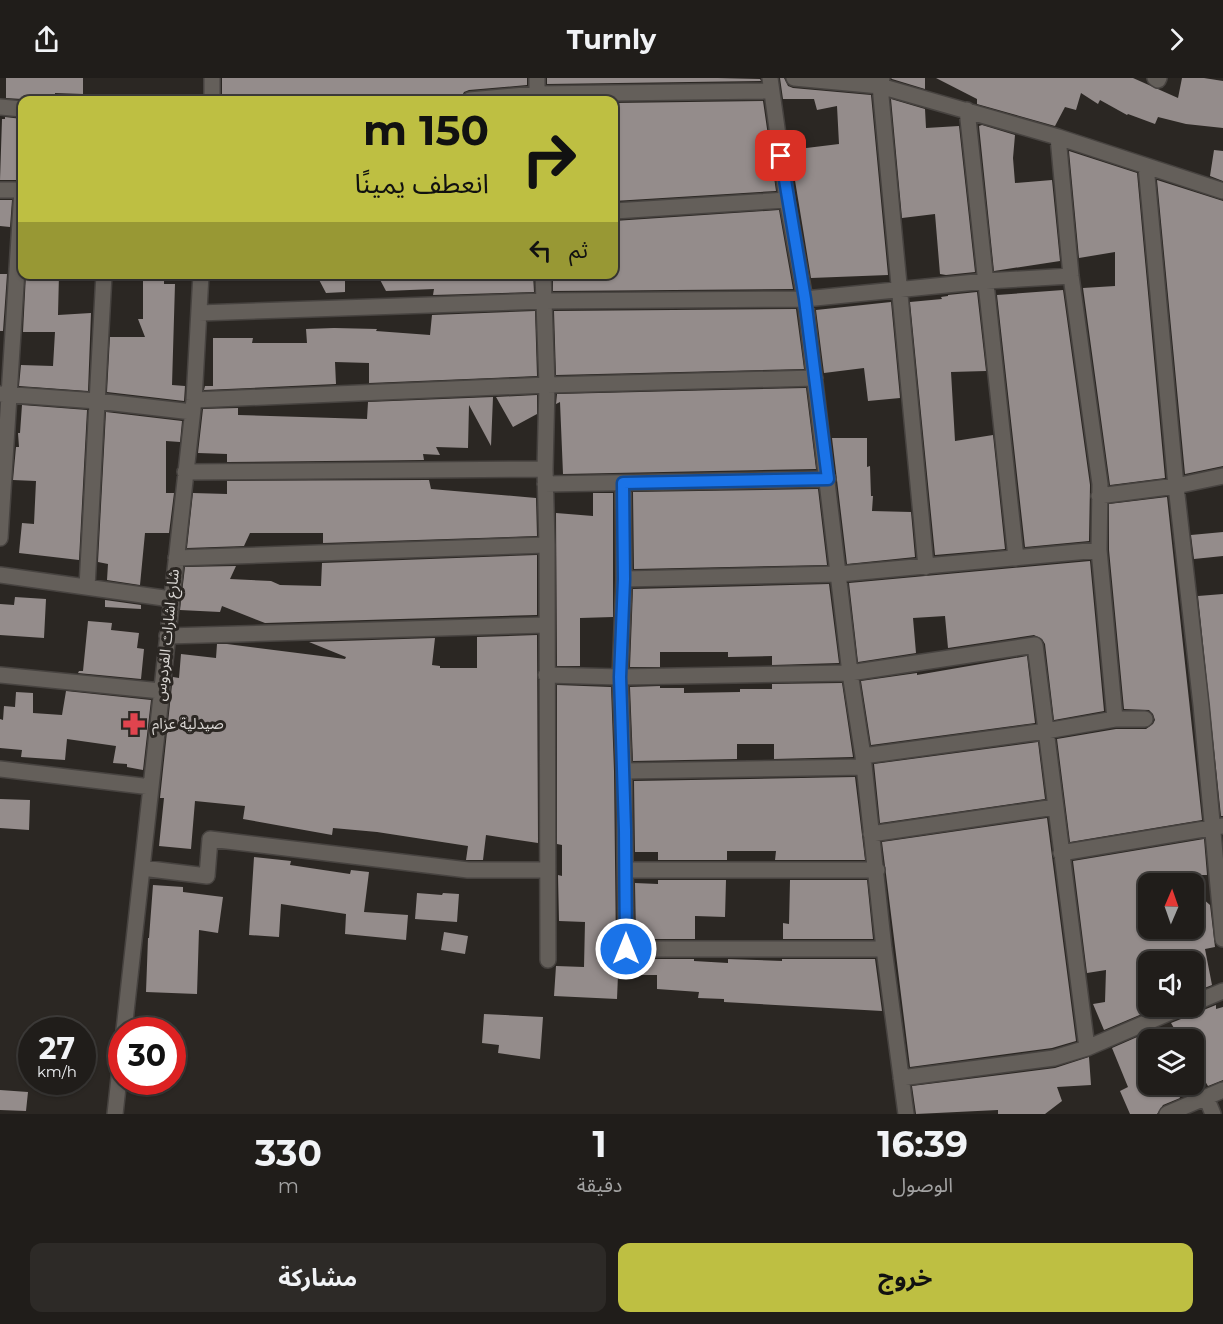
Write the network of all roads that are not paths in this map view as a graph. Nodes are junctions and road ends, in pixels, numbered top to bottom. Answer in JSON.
{"nodes":[{"id":1,"x":212,"y":78,"type":"edge"},
{"id":2,"x":537,"y":78,"type":"edge"},
{"id":3,"x":794,"y":78,"type":"edge"},
{"id":4,"x":881,"y":82,"type":"edge"},
{"id":5,"x":771,"y":85,"type":"edge"},
{"id":6,"x":212,"y":96,"type":"edge"},
{"id":7,"x":537,"y":96,"type":"edge"},
{"id":8,"x":556,"y":96,"type":"edge"},
{"id":9,"x":0,"y":107,"type":"edge"},
{"id":10,"x":18,"y":109,"type":"edge"},
{"id":11,"x":967,"y":110,"type":"junction"},
{"id":12,"x":1058,"y":137,"type":"junction"},
{"id":13,"x":1146,"y":166,"type":"junction"},
{"id":14,"x":0,"y":189,"type":"edge"},
{"id":15,"x":18,"y":190,"type":"edge"},
{"id":16,"x":1223,"y":191,"type":"edge"},
{"id":17,"x":787,"y":200,"type":"junction"},
{"id":18,"x":618,"y":211,"type":"edge"},
{"id":19,"x":18,"y":238,"type":"edge"},
{"id":20,"x":1071,"y":276,"type":"junction"},
{"id":21,"x":104,"y":279,"type":"edge"},
{"id":22,"x":201,"y":279,"type":"edge"},
{"id":23,"x":543,"y":279,"type":"edge"},
{"id":24,"x":986,"y":281,"type":"junction"},
{"id":25,"x":900,"y":289,"type":"junction"},
{"id":26,"x":805,"y":299,"type":"junction"},
{"id":27,"x":544,"y":301,"type":"junction"},
{"id":28,"x":199,"y":313,"type":"junction"},
{"id":29,"x":815,"y":378,"type":"junction"},
{"id":30,"x":547,"y":385,"type":"junction"},
{"id":31,"x":5,"y":394,"type":"edge"},
{"id":32,"x":97,"y":401,"type":"junction"},
{"id":33,"x":193,"y":406,"type":"junction"},
{"id":34,"x":185,"y":472,"type":"junction"},
{"id":35,"x":1223,"y":476,"type":"edge"},
{"id":36,"x":545,"y":477,"type":"junction"},
{"id":37,"x":828,"y":479,"type":"junction"},
{"id":38,"x":623,"y":483,"type":"junction"},
{"id":39,"x":1176,"y":486,"type":"junction"},
{"id":40,"x":1099,"y":496,"type":"junction"},
{"id":41,"x":0,"y":538,"type":"edge"},
{"id":42,"x":547,"y":545,"type":"junction"},
{"id":43,"x":1099,"y":550,"type":"junction"},
{"id":44,"x":176,"y":558,"type":"junction"},
{"id":45,"x":1016,"y":558,"type":"junction"},
{"id":46,"x":926,"y":567,"type":"junction"},
{"id":47,"x":839,"y":574,"type":"junction"},
{"id":48,"x":0,"y":575,"type":"edge"},
{"id":49,"x":624,"y":579,"type":"junction"},
{"id":50,"x":87,"y":587,"type":"junction"},
{"id":51,"x":171,"y":599,"type":"junction"},
{"id":52,"x":546,"y":625,"type":"junction"},
{"id":53,"x":167,"y":636,"type":"junction"},
{"id":54,"x":850,"y":673,"type":"junction"},
{"id":55,"x":0,"y":675,"type":"edge"},
{"id":56,"x":546,"y":675,"type":"junction"},
{"id":57,"x":620,"y":677,"type":"junction"},
{"id":58,"x":161,"y":691,"type":"junction"},
{"id":59,"x":1115,"y":719,"type":"junction"},
{"id":60,"x":1145,"y":719,"type":"dead end"},
{"id":61,"x":1046,"y":731,"type":"junction"},
{"id":62,"x":863,"y":762,"type":"junction"},
{"id":63,"x":0,"y":769,"type":"edge"},
{"id":64,"x":624,"y":771,"type":"junction"},
{"id":65,"x":150,"y":787,"type":"junction"},
{"id":66,"x":1055,"y":807,"type":"junction"},
{"id":67,"x":1218,"y":826,"type":"edge"},
{"id":68,"x":871,"y":834,"type":"junction"},
{"id":69,"x":1061,"y":854,"type":"junction"},
{"id":70,"x":142,"y":868,"type":"junction"},
{"id":71,"x":547,"y":870,"type":"junction"},
{"id":72,"x":626,"y":870,"type":"junction"},
{"id":73,"x":877,"y":870,"type":"junction"},
{"id":74,"x":1223,"y":939,"type":"edge"},
{"id":75,"x":884,"y":949,"type":"junction"},
{"id":76,"x":548,"y":960,"type":"dead end"},
{"id":77,"x":1223,"y":991,"type":"edge"},
{"id":78,"x":1204,"y":999,"type":"edge"},
{"id":79,"x":125,"y":1017,"type":"edge"},
{"id":80,"x":1159,"y":1017,"type":"edge"},
{"id":81,"x":1087,"y":1048,"type":"junction"},
{"id":82,"x":901,"y":1078,"type":"junction"},
{"id":83,"x":1223,"y":1090,"type":"edge"},
{"id":84,"x":117,"y":1095,"type":"edge"},
{"id":85,"x":1206,"y":1097,"type":"junction"},
{"id":86,"x":115,"y":1114,"type":"edge"},
{"id":87,"x":906,"y":1114,"type":"edge"},
{"id":88,"x":1167,"y":1114,"type":"edge"},
{"id":89,"x":1213,"y":1114,"type":"edge"}],
"edges":[{"from":1,"to":6,"type":"street"},
{"from":2,"to":7,"type":"street"},
{"from":3,"to":4,"type":"street"},
{"from":4,"to":11,"type":"street"},
{"from":4,"to":25,"type":"street"},
{"from":5,"to":8,"type":"street"},
{"from":5,"to":17,"type":"street"},
{"from":9,"to":10,"type":"street"},
{"from":11,"to":12,"type":"street"},
{"from":11,"to":24,"type":"street"},
{"from":12,"to":13,"type":"street"},
{"from":12,"to":20,"type":"street"},
{"from":13,"to":16,"type":"street"},
{"from":13,"to":39,"type":"street"},
{"from":14,"to":15,"type":"street"},
{"from":17,"to":18,"type":"street"},
{"from":17,"to":26,"type":"street"},
{"from":19,"to":31,"type":"street"},
{"from":20,"to":24,"type":"street"},
{"from":20,"to":40,"type":"street"},
{"from":21,"to":32,"type":"street"},
{"from":22,"to":28,"type":"street","name":"شارع اشارات الفردوس"},
{"from":23,"to":27,"type":"street"},
{"from":24,"to":25,"type":"street"},
{"from":24,"to":45,"type":"street"},
{"from":25,"to":26,"type":"street"},
{"from":25,"to":46,"type":"street"},
{"from":26,"to":27,"type":"street"},
{"from":26,"to":29,"type":"street"},
{"from":27,"to":28,"type":"street"},
{"from":27,"to":30,"type":"street"},
{"from":28,"to":33,"type":"street","name":"شارع اشارات الفردوس"},
{"from":29,"to":30,"type":"street"},
{"from":29,"to":37,"type":"street"},
{"from":30,"to":33,"type":"street"},
{"from":30,"to":36,"type":"street"},
{"from":31,"to":32,"type":"street"},
{"from":31,"to":41,"type":"street"},
{"from":32,"to":33,"type":"street"},
{"from":32,"to":50,"type":"street"},
{"from":33,"to":34,"type":"street","name":"شارع اشارات الفردوس"},
{"from":34,"to":36,"type":"street"},
{"from":34,"to":44,"type":"street","name":"شارع اشارات الفردوس"},
{"from":35,"to":39,"type":"street"},
{"from":36,"to":38,"type":"street"},
{"from":36,"to":42,"type":"street"},
{"from":37,"to":38,"type":"street"},
{"from":37,"to":47,"type":"street"},
{"from":38,"to":49,"type":"street"},
{"from":39,"to":40,"type":"street"},
{"from":39,"to":67,"type":"street"},
{"from":40,"to":43,"type":"street"},
{"from":42,"to":44,"type":"street"},
{"from":42,"to":52,"type":"street"},
{"from":43,"to":45,"type":"street"},
{"from":43,"to":59,"type":"street"},
{"from":44,"to":51,"type":"street","name":"شارع اشارات الفردوس"},
{"from":45,"to":46,"type":"street"},
{"from":46,"to":47,"type":"street"},
{"from":47,"to":49,"type":"street"},
{"from":47,"to":54,"type":"street"},
{"from":48,"to":50,"type":"street"},
{"from":49,"to":57,"type":"street"},
{"from":50,"to":51,"type":"street"},
{"from":51,"to":53,"type":"street","name":"شارع اشارات الفردوس"},
{"from":52,"to":53,"type":"street"},
{"from":52,"to":56,"type":"street"},
{"from":53,"to":58,"type":"street","name":"شارع اشارات الفردوس"},
{"from":54,"to":57,"type":"street"},
{"from":54,"to":61,"type":"street"},
{"from":54,"to":62,"type":"street"},
{"from":55,"to":58,"type":"street"},
{"from":56,"to":57,"type":"street"},
{"from":56,"to":71,"type":"street"},
{"from":57,"to":64,"type":"street"},
{"from":58,"to":65,"type":"street","name":"شارع اشارات الفردوس"},
{"from":59,"to":60,"type":"street"},
{"from":59,"to":61,"type":"street"},
{"from":61,"to":62,"type":"street"},
{"from":61,"to":66,"type":"street"},
{"from":62,"to":64,"type":"street"},
{"from":62,"to":68,"type":"street"},
{"from":63,"to":65,"type":"street"},
{"from":64,"to":72,"type":"street"},
{"from":65,"to":70,"type":"street","name":"شارع اشارات الفردوس"},
{"from":66,"to":68,"type":"street"},
{"from":66,"to":69,"type":"street"},
{"from":67,"to":69,"type":"street"},
{"from":67,"to":74,"type":"street"},
{"from":68,"to":73,"type":"street"},
{"from":69,"to":81,"type":"street"},
{"from":70,"to":71,"type":"street"},
{"from":70,"to":79,"type":"street","name":"شارع اشارات الفردوس"},
{"from":71,"to":76,"type":"street"},
{"from":72,"to":73,"type":"street"},
{"from":72,"to":75,"type":"street"},
{"from":73,"to":75,"type":"street"},
{"from":75,"to":82,"type":"street"},
{"from":77,"to":78,"type":"street"},
{"from":80,"to":81,"type":"street"},
{"from":81,"to":82,"type":"street"},
{"from":82,"to":87,"type":"street"},
{"from":83,"to":85,"type":"street"},
{"from":84,"to":86,"type":"street"},
{"from":85,"to":88,"type":"street"},
{"from":85,"to":89,"type":"street"}]}
